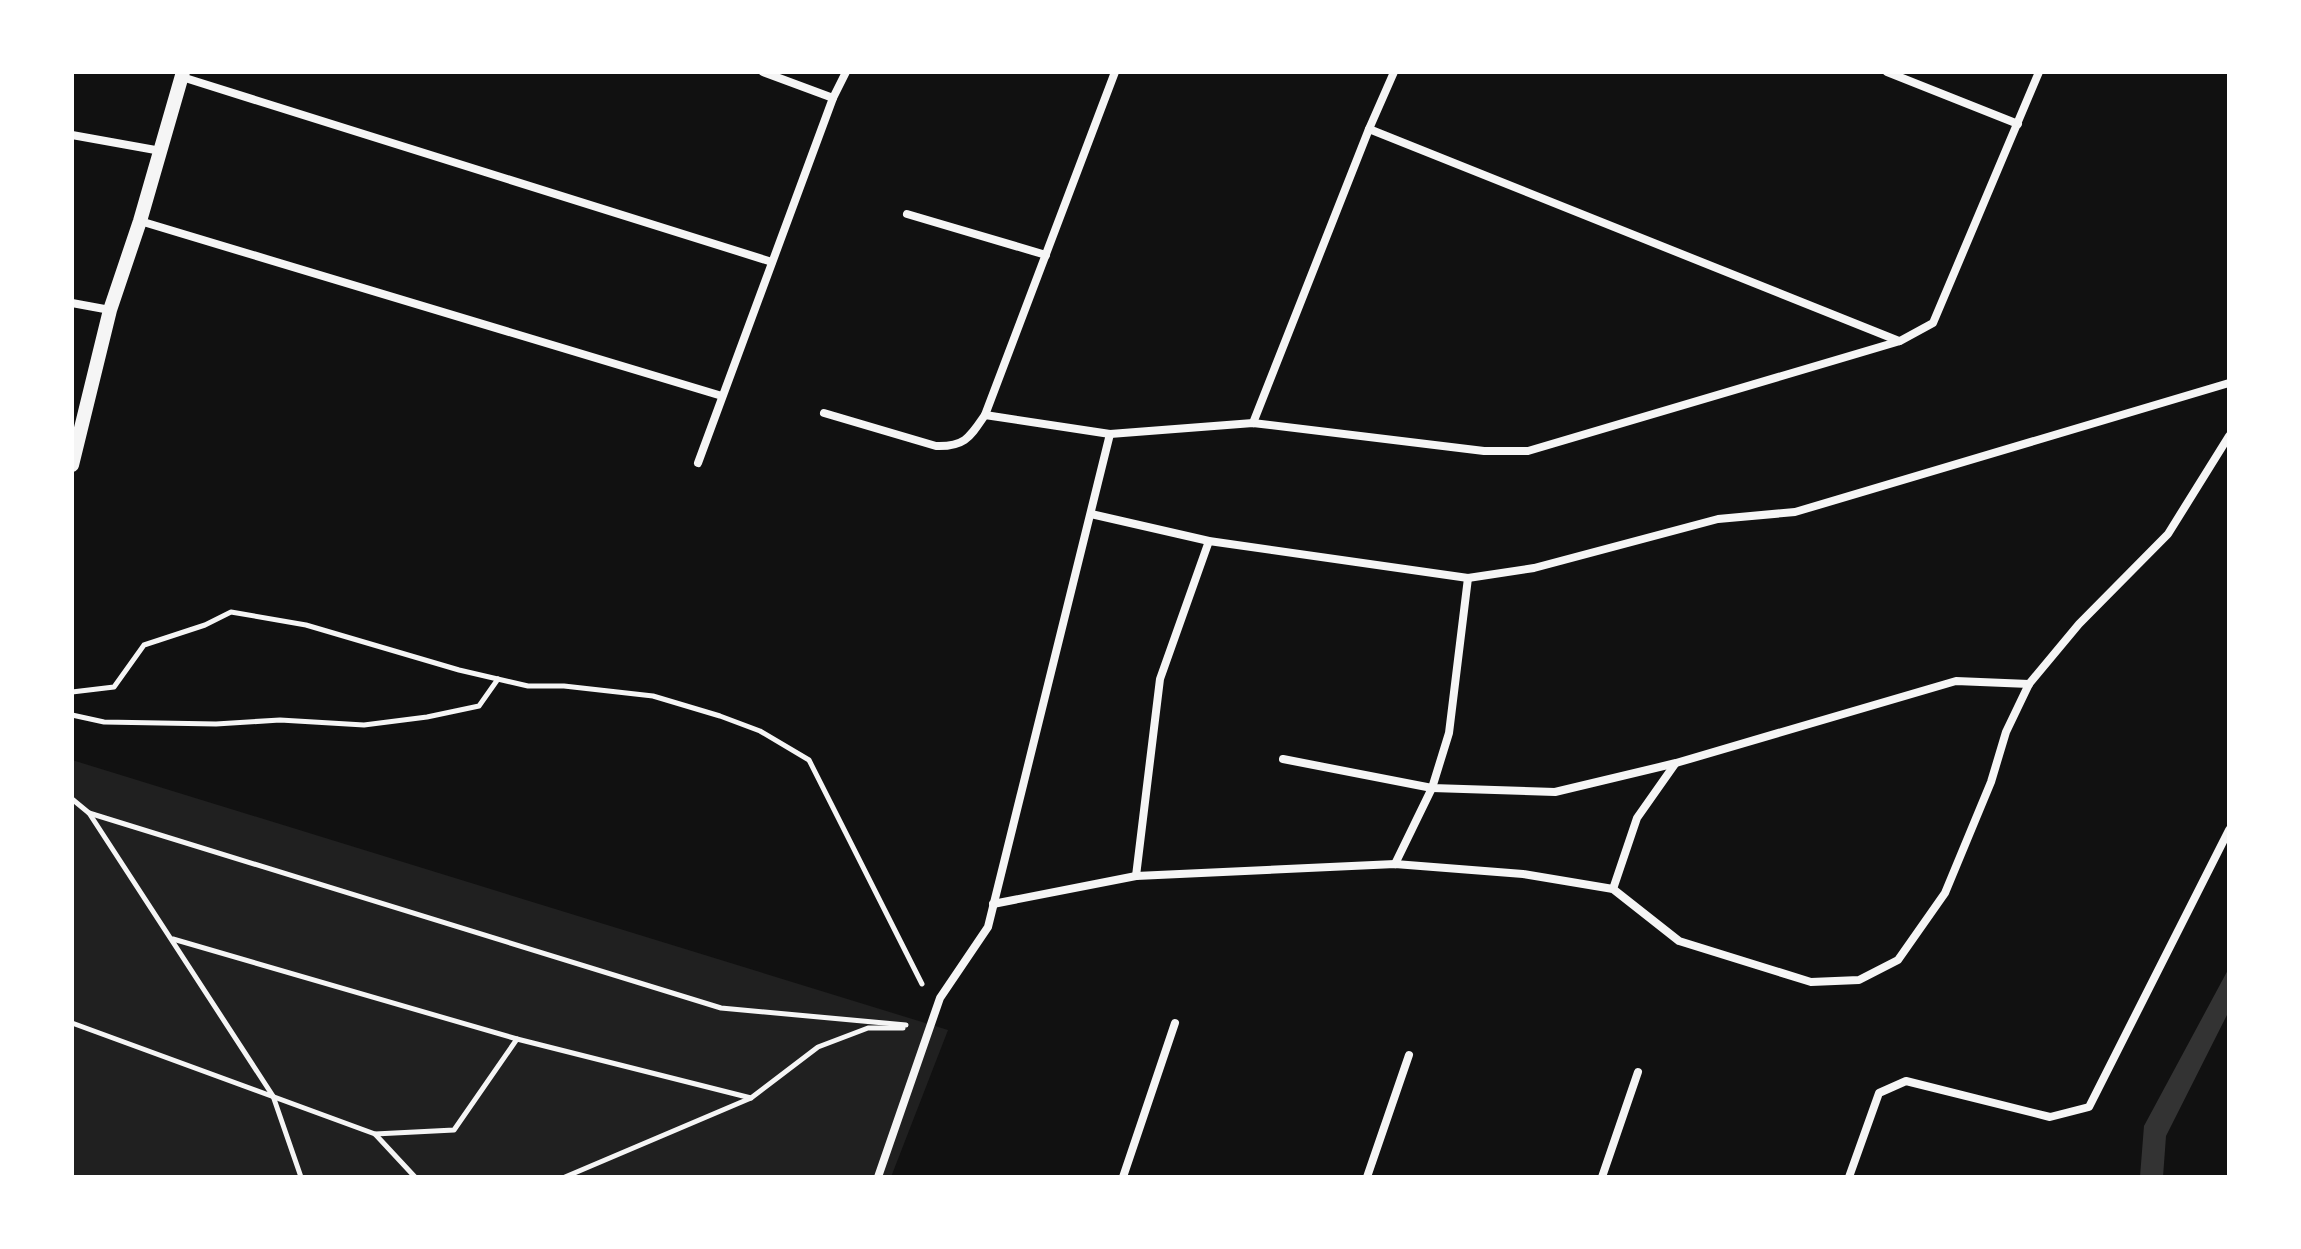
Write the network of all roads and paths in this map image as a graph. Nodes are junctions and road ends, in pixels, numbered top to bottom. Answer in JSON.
{"nodes":[{"id":1,"x":763,"y":72,"type":"edge"},
{"id":2,"x":846,"y":72,"type":"edge"},
{"id":3,"x":1115,"y":72,"type":"edge"},
{"id":4,"x":1394,"y":72,"type":"edge"},
{"id":5,"x":1887,"y":72,"type":"edge"},
{"id":6,"x":2039,"y":72,"type":"edge"},
{"id":7,"x":182,"y":75,"type":"edge"},
{"id":8,"x":833,"y":98,"type":"junction"},
{"id":9,"x":2018,"y":124,"type":"junction"},
{"id":10,"x":1369,"y":129,"type":"junction"},
{"id":11,"x":72,"y":135,"type":"edge"},
{"id":12,"x":162,"y":151,"type":"junction"},
{"id":13,"x":907,"y":214,"type":"dead end"},
{"id":14,"x":140,"y":221,"type":"junction"},
{"id":15,"x":1046,"y":255,"type":"junction"},
{"id":16,"x":772,"y":262,"type":"junction"},
{"id":17,"x":72,"y":303,"type":"edge"},
{"id":18,"x":110,"y":310,"type":"junction"},
{"id":19,"x":1900,"y":341,"type":"junction"},
{"id":20,"x":2229,"y":383,"type":"edge"},
{"id":21,"x":722,"y":396,"type":"junction"},
{"id":22,"x":824,"y":413,"type":"dead end"},
{"id":23,"x":985,"y":415,"type":"junction"},
{"id":24,"x":1253,"y":423,"type":"junction"},
{"id":25,"x":1110,"y":434,"type":"junction"},
{"id":26,"x":2229,"y":436,"type":"edge"},
{"id":27,"x":698,"y":463,"type":"dead end"},
{"id":28,"x":72,"y":465,"type":"edge"},
{"id":29,"x":1091,"y":514,"type":"junction"},
{"id":30,"x":1209,"y":541,"type":"junction"},
{"id":31,"x":1468,"y":578,"type":"junction"},
{"id":32,"x":498,"y":679,"type":"junction"},
{"id":33,"x":2029,"y":684,"type":"junction"},
{"id":34,"x":72,"y":692,"type":"edge"},
{"id":35,"x":72,"y":715,"type":"edge"},
{"id":36,"x":1283,"y":759,"type":"dead end"},
{"id":37,"x":1676,"y":763,"type":"junction"},
{"id":38,"x":1432,"y":788,"type":"junction"},
{"id":39,"x":72,"y":799,"type":"edge"},
{"id":40,"x":89,"y":813,"type":"junction"},
{"id":41,"x":2229,"y":830,"type":"edge"},
{"id":42,"x":1395,"y":864,"type":"junction"},
{"id":43,"x":1136,"y":876,"type":"junction"},
{"id":44,"x":1613,"y":889,"type":"junction"},
{"id":45,"x":993,"y":904,"type":"junction"},
{"id":46,"x":172,"y":939,"type":"junction"},
{"id":47,"x":940,"y":998,"type":"junction"},
{"id":48,"x":72,"y":1023,"type":"edge"},
{"id":49,"x":1175,"y":1023,"type":"dead end"},
{"id":50,"x":911,"y":1027,"type":"dead end"},
{"id":51,"x":929,"y":1027,"type":"junction"},
{"id":52,"x":517,"y":1039,"type":"junction"},
{"id":53,"x":1409,"y":1055,"type":"dead end"},
{"id":54,"x":1638,"y":1072,"type":"dead end"},
{"id":55,"x":273,"y":1096,"type":"junction"},
{"id":56,"x":751,"y":1098,"type":"junction"},
{"id":57,"x":375,"y":1134,"type":"junction"},
{"id":58,"x":301,"y":1177,"type":"edge"},
{"id":59,"x":415,"y":1177,"type":"edge"},
{"id":60,"x":565,"y":1177,"type":"edge"},
{"id":61,"x":878,"y":1177,"type":"edge"},
{"id":62,"x":1123,"y":1177,"type":"edge"},
{"id":63,"x":1367,"y":1177,"type":"edge"},
{"id":64,"x":1602,"y":1177,"type":"edge"},
{"id":65,"x":1849,"y":1177,"type":"edge"}],
"edges":[{"from":1,"to":8,"type":"street"},
{"from":2,"to":8,"type":"street"},
{"from":3,"to":15,"type":"street"},
{"from":4,"to":10,"type":"street"},
{"from":5,"to":9,"type":"street"},
{"from":6,"to":9,"type":"street"},
{"from":7,"to":12,"type":"street"},
{"from":7,"to":16,"type":"street"},
{"from":8,"to":16,"type":"street"},
{"from":9,"to":19,"type":"street"},
{"from":10,"to":19,"type":"street"},
{"from":10,"to":24,"type":"street"},
{"from":11,"to":12,"type":"street"},
{"from":12,"to":14,"type":"street"},
{"from":13,"to":15,"type":"street"},
{"from":14,"to":18,"type":"street"},
{"from":14,"to":21,"type":"street"},
{"from":15,"to":23,"type":"street"},
{"from":16,"to":21,"type":"street"},
{"from":17,"to":18,"type":"street"},
{"from":18,"to":28,"type":"street"},
{"from":19,"to":24,"type":"street"},
{"from":20,"to":31,"type":"street"},
{"from":21,"to":27,"type":"street"},
{"from":22,"to":23,"type":"street"},
{"from":23,"to":25,"type":"street"},
{"from":24,"to":25,"type":"street"},
{"from":25,"to":29,"type":"street"},
{"from":26,"to":33,"type":"street"},
{"from":29,"to":30,"type":"street"},
{"from":29,"to":45,"type":"street"},
{"from":30,"to":31,"type":"street"},
{"from":30,"to":43,"type":"street"},
{"from":31,"to":38,"type":"street"},
{"from":32,"to":34,"type":"path"},
{"from":32,"to":35,"type":"path"},
{"from":32,"to":47,"type":"path"},
{"from":33,"to":37,"type":"street"},
{"from":33,"to":44,"type":"street"},
{"from":36,"to":38,"type":"street"},
{"from":37,"to":38,"type":"street"},
{"from":37,"to":44,"type":"street"},
{"from":38,"to":42,"type":"street"},
{"from":39,"to":40,"type":"path"},
{"from":40,"to":46,"type":"path"},
{"from":40,"to":51,"type":"path"},
{"from":41,"to":65,"type":"street"},
{"from":42,"to":43,"type":"street"},
{"from":42,"to":44,"type":"street"},
{"from":43,"to":45,"type":"street"},
{"from":45,"to":47,"type":"street"},
{"from":46,"to":52,"type":"path"},
{"from":46,"to":55,"type":"path"},
{"from":47,"to":51,"type":"street"},
{"from":48,"to":55,"type":"path"},
{"from":49,"to":62,"type":"street"},
{"from":50,"to":56,"type":"path"},
{"from":51,"to":61,"type":"street"},
{"from":52,"to":56,"type":"path"},
{"from":52,"to":57,"type":"path"},
{"from":53,"to":63,"type":"street"},
{"from":54,"to":64,"type":"street"},
{"from":55,"to":57,"type":"path"},
{"from":55,"to":58,"type":"path"},
{"from":56,"to":60,"type":"path"},
{"from":57,"to":59,"type":"path"}]}
